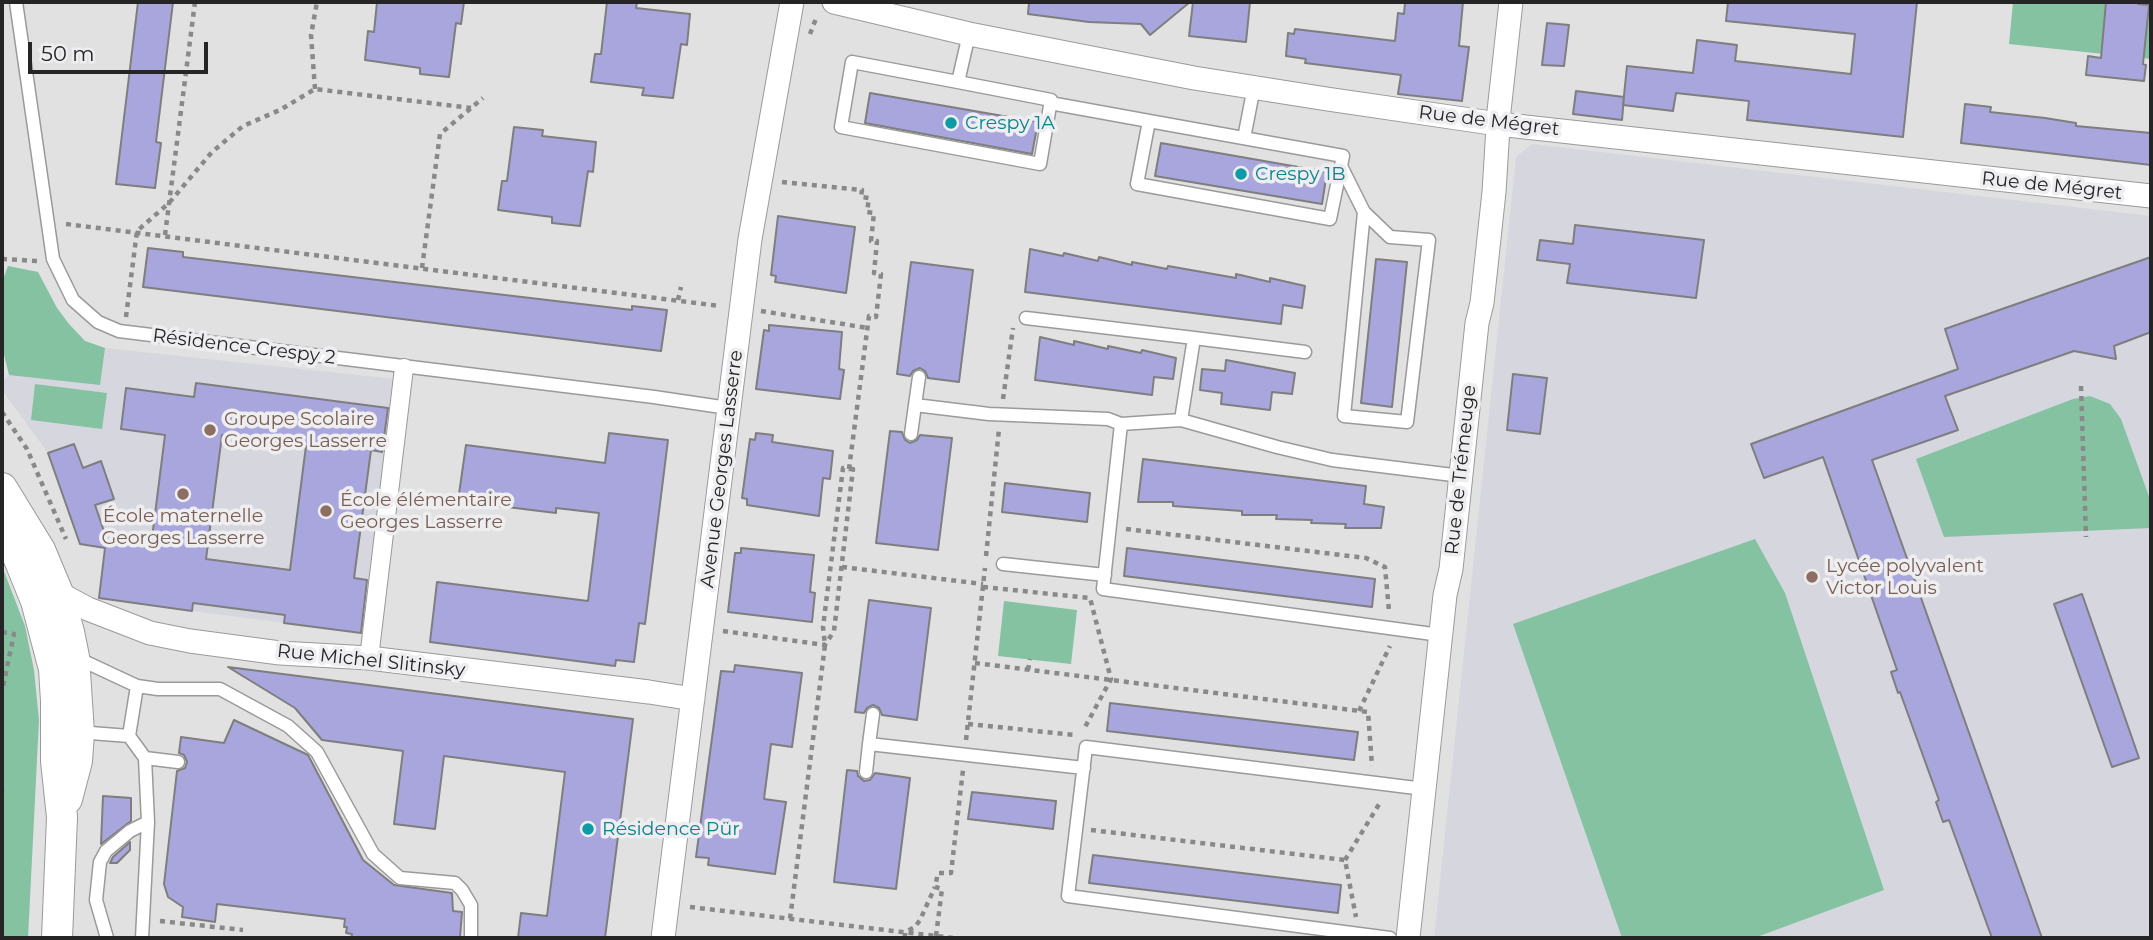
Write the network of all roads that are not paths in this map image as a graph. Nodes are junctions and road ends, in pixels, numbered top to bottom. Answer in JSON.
{"nodes":[{"id":1,"x":16,"y":2,"type":"edge"},
{"id":2,"x":793,"y":2,"type":"edge"},
{"id":3,"x":834,"y":2,"type":"edge"},
{"id":4,"x":1511,"y":2,"type":"edge"},
{"id":5,"x":969,"y":34,"type":"junction"},
{"id":6,"x":958,"y":82,"type":"junction"},
{"id":7,"x":1254,"y":87,"type":"junction"},
{"id":8,"x":1050,"y":103,"type":"junction"},
{"id":9,"x":1149,"y":121,"type":"junction"},
{"id":10,"x":1498,"y":124,"type":"junction"},
{"id":11,"x":1244,"y":138,"type":"junction"},
{"id":12,"x":1341,"y":166,"type":"junction"},
{"id":13,"x":2151,"y":196,"type":"edge"},
{"id":14,"x":1364,"y":212,"type":"junction"},
{"id":15,"x":1026,"y":318,"type":"road end"},
{"id":16,"x":1194,"y":338,"type":"junction"},
{"id":17,"x":1305,"y":352,"type":"dead end"},
{"id":18,"x":404,"y":368,"type":"junction"},
{"id":19,"x":919,"y":377,"type":"dead end"},
{"id":20,"x":915,"y":405,"type":"junction"},
{"id":21,"x":728,"y":408,"type":"junction"},
{"id":22,"x":1181,"y":420,"type":"junction"},
{"id":23,"x":1121,"y":424,"type":"junction"},
{"id":24,"x":911,"y":434,"type":"dead end"},
{"id":25,"x":1461,"y":476,"type":"junction"},
{"id":26,"x":2,"y":488,"type":"edge"},
{"id":27,"x":2,"y":526,"type":"edge"},
{"id":28,"x":1003,"y":564,"type":"dead end"},
{"id":29,"x":1105,"y":575,"type":"junction"},
{"id":30,"x":58,"y":593,"type":"junction"},
{"id":31,"x":1440,"y":635,"type":"junction"},
{"id":32,"x":74,"y":657,"type":"junction"},
{"id":33,"x":369,"y":658,"type":"junction"},
{"id":34,"x":136,"y":686,"type":"junction"},
{"id":35,"x":694,"y":699,"type":"junction"},
{"id":36,"x":56,"y":701,"type":"junction"},
{"id":37,"x":873,"y":714,"type":"dead end"},
{"id":38,"x":79,"y":733,"type":"junction"},
{"id":39,"x":130,"y":736,"type":"junction"},
{"id":40,"x":869,"y":744,"type":"junction"},
{"id":41,"x":145,"y":758,"type":"junction"},
{"id":42,"x":178,"y":762,"type":"dead end"},
{"id":43,"x":1084,"y":768,"type":"junction"},
{"id":44,"x":866,"y":772,"type":"dead end"},
{"id":45,"x":1424,"y":789,"type":"junction"},
{"id":46,"x":62,"y":817,"type":"junction"},
{"id":47,"x":148,"y":822,"type":"junction"},
{"id":48,"x":142,"y":937,"type":"edge"},
{"id":49,"x":57,"y":938,"type":"edge"},
{"id":50,"x":107,"y":938,"type":"edge"},
{"id":51,"x":471,"y":938,"type":"edge"},
{"id":52,"x":663,"y":938,"type":"edge"},
{"id":53,"x":1390,"y":938,"type":"edge"},
{"id":54,"x":1408,"y":938,"type":"edge"}],
"edges":[{"from":1,"to":18,"type":"lane","name":"Résidence Crespy 2"},
{"from":2,"to":21,"type":"street","name":"Avenue Georges Lasserre"},
{"from":3,"to":5,"type":"street","name":"Rue de Mégret"},
{"from":4,"to":10,"type":"street","name":"Rue de Trémeuge"},
{"from":5,"to":6,"type":"lane"},
{"from":5,"to":7,"type":"street","name":"Rue de Mégret"},
{"from":6,"to":8,"type":"lane"},
{"from":6,"to":8,"type":"lane"},
{"from":7,"to":10,"type":"street","name":"Rue de Mégret"},
{"from":7,"to":11,"type":"lane"},
{"from":8,"to":9,"type":"lane"},
{"from":9,"to":11,"type":"lane"},
{"from":9,"to":12,"type":"lane"},
{"from":10,"to":13,"type":"street","name":"Rue de Mégret"},
{"from":10,"to":25,"type":"street","name":"Rue de Trémeuge"},
{"from":11,"to":12,"type":"lane"},
{"from":12,"to":14,"type":"lane"},
{"from":14,"to":14,"type":"lane"},
{"from":15,"to":16,"type":"lane"},
{"from":16,"to":17,"type":"lane"},
{"from":16,"to":22,"type":"lane"},
{"from":18,"to":21,"type":"lane","name":"Résidence Crespy 2"},
{"from":18,"to":33,"type":"street"},
{"from":19,"to":20,"type":"lane"},
{"from":20,"to":23,"type":"lane"},
{"from":20,"to":24,"type":"lane"},
{"from":21,"to":35,"type":"street","name":"Avenue Georges Lasserre"},
{"from":22,"to":23,"type":"lane"},
{"from":22,"to":25,"type":"lane"},
{"from":23,"to":29,"type":"lane"},
{"from":25,"to":31,"type":"street","name":"Rue de Trémeuge"},
{"from":26,"to":30,"type":"street"},
{"from":27,"to":36,"type":"street"},
{"from":28,"to":29,"type":"lane"},
{"from":29,"to":31,"type":"lane"},
{"from":30,"to":32,"type":"street"},
{"from":30,"to":33,"type":"street","name":"Rue Michel Slitinsky"},
{"from":31,"to":45,"type":"street","name":"Rue de Trémeuge"},
{"from":32,"to":34,"type":"lane"},
{"from":32,"to":38,"type":"street"},
{"from":33,"to":35,"type":"street","name":"Rue Michel Slitinsky"},
{"from":34,"to":39,"type":"lane"},
{"from":34,"to":51,"type":"lane"},
{"from":35,"to":52,"type":"street","name":"Avenue Georges Lasserre"},
{"from":36,"to":38,"type":"lane"},
{"from":36,"to":46,"type":"street"},
{"from":37,"to":40,"type":"lane"},
{"from":38,"to":39,"type":"lane"},
{"from":38,"to":46,"type":"street"},
{"from":39,"to":41,"type":"lane"},
{"from":40,"to":43,"type":"lane"},
{"from":40,"to":44,"type":"lane"},
{"from":41,"to":42,"type":"lane"},
{"from":41,"to":47,"type":"lane"},
{"from":43,"to":45,"type":"lane"},
{"from":43,"to":53,"type":"lane"},
{"from":45,"to":54,"type":"street","name":"Rue de Trémeuge"},
{"from":46,"to":49,"type":"street"},
{"from":47,"to":48,"type":"lane"},
{"from":47,"to":50,"type":"lane"}]}
